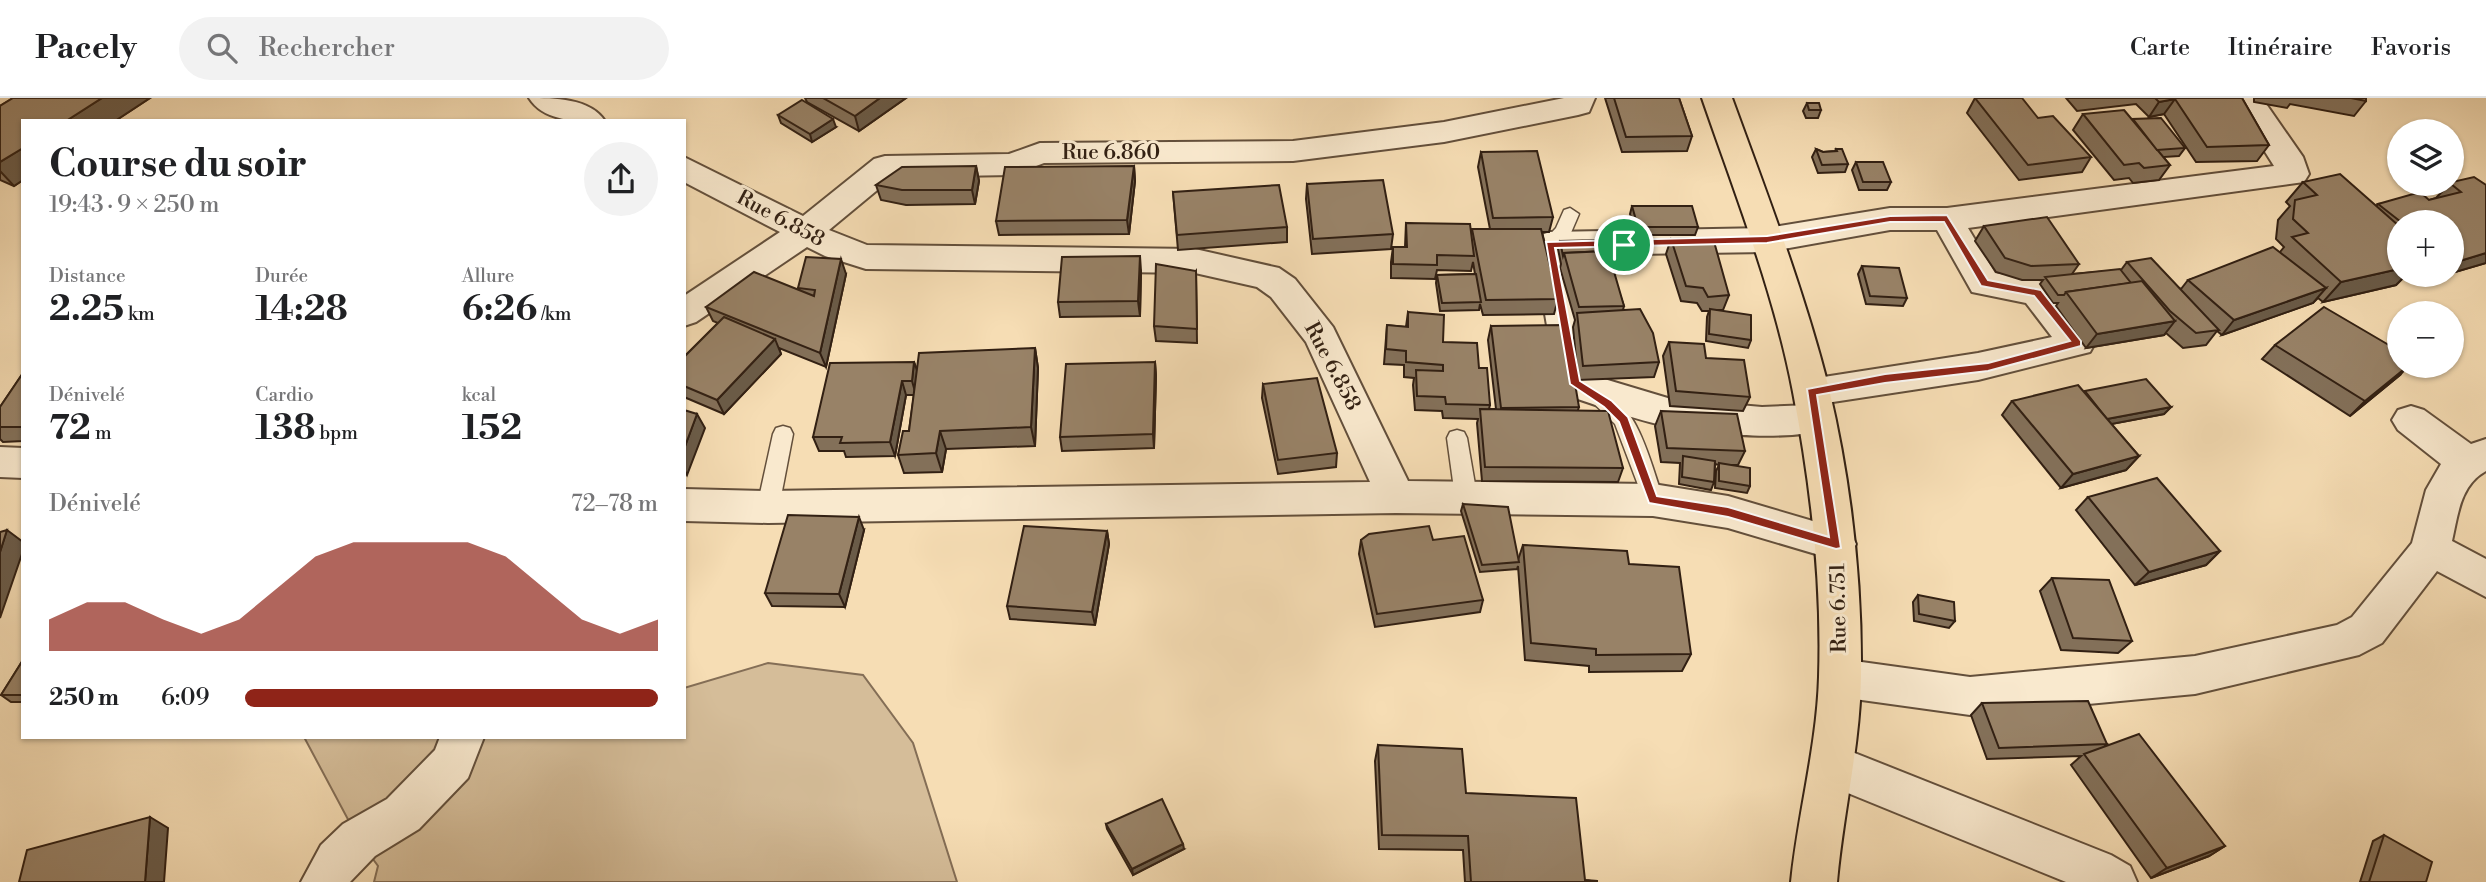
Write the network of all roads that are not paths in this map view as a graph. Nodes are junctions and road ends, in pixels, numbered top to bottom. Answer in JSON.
{"nodes":[{"id":1,"x":544,"y":98,"type":"edge"},
{"id":2,"x":1580,"y":98,"type":"edge"},
{"id":3,"x":1717,"y":98,"type":"edge"},
{"id":4,"x":2246,"y":98,"type":"edge"},
{"id":5,"x":586,"y":119,"type":"edge"},
{"id":6,"x":686,"y":169,"type":"edge"},
{"id":7,"x":1570,"y":214,"type":"dead end"},
{"id":8,"x":1947,"y":219,"type":"junction"},
{"id":9,"x":805,"y":232,"type":"junction"},
{"id":10,"x":1767,"y":240,"type":"junction"},
{"id":11,"x":1549,"y":244,"type":"junction"},
{"id":12,"x":686,"y":312,"type":"edge"},
{"id":13,"x":1575,"y":384,"type":"junction"},
{"id":14,"x":1813,"y":405,"type":"junction"},
{"id":15,"x":2411,"y":420,"type":"dead end"},
{"id":16,"x":783,"y":434,"type":"dead end"},
{"id":17,"x":1457,"y":438,"type":"dead end"},
{"id":18,"x":2473,"y":460,"type":"edge"},
{"id":19,"x":0,"y":462,"type":"edge"},
{"id":20,"x":21,"y":463,"type":"edge"},
{"id":21,"x":1466,"y":496,"type":"junction"},
{"id":22,"x":1396,"y":497,"type":"junction"},
{"id":23,"x":1653,"y":500,"type":"junction"},
{"id":24,"x":686,"y":505,"type":"edge"},
{"id":25,"x":768,"y":507,"type":"junction"},
{"id":26,"x":1836,"y":544,"type":"junction"},
{"id":27,"x":2430,"y":550,"type":"junction"},
{"id":28,"x":2486,"y":580,"type":"edge"},
{"id":29,"x":1840,"y":678,"type":"junction"},
{"id":30,"x":461,"y":739,"type":"edge"},
{"id":31,"x":1832,"y":765,"type":"junction"},
{"id":32,"x":324,"y":882,"type":"edge"},
{"id":33,"x":1814,"y":882,"type":"edge"},
{"id":34,"x":2114,"y":882,"type":"edge"}],
"edges":[{"from":1,"to":5,"type":"street"},
{"from":2,"to":9,"type":"street","name":"Rue 6.860"},
{"from":3,"to":10,"type":"main road","name":"Rue 6.751"},
{"from":4,"to":8,"type":"street"},
{"from":6,"to":9,"type":"street","name":"Rue 6.858"},
{"from":7,"to":11,"type":"lane"},
{"from":8,"to":10,"type":"street"},
{"from":8,"to":14,"type":"street"},
{"from":9,"to":12,"type":"street","name":"Rue 6.860"},
{"from":9,"to":22,"type":"street","name":"Rue 6.858"},
{"from":10,"to":11,"type":"street"},
{"from":10,"to":14,"type":"main road","name":"Rue 6.751"},
{"from":11,"to":13,"type":"street"},
{"from":13,"to":14,"type":"street"},
{"from":13,"to":23,"type":"lane"},
{"from":14,"to":26,"type":"main road","name":"Rue 6.751"},
{"from":15,"to":18,"type":"street"},
{"from":16,"to":25,"type":"lane"},
{"from":17,"to":21,"type":"lane"},
{"from":18,"to":27,"type":"street"},
{"from":19,"to":20,"type":"street"},
{"from":21,"to":22,"type":"street"},
{"from":21,"to":23,"type":"street"},
{"from":22,"to":25,"type":"street"},
{"from":23,"to":26,"type":"street"},
{"from":24,"to":25,"type":"street"},
{"from":26,"to":29,"type":"main road","name":"Rue 6.751"},
{"from":27,"to":28,"type":"street"},
{"from":27,"to":29,"type":"street"},
{"from":29,"to":31,"type":"main road","name":"Rue 6.751"},
{"from":30,"to":32,"type":"street"},
{"from":31,"to":33,"type":"main road","name":"Rue 6.751"},
{"from":31,"to":34,"type":"street"}]}
